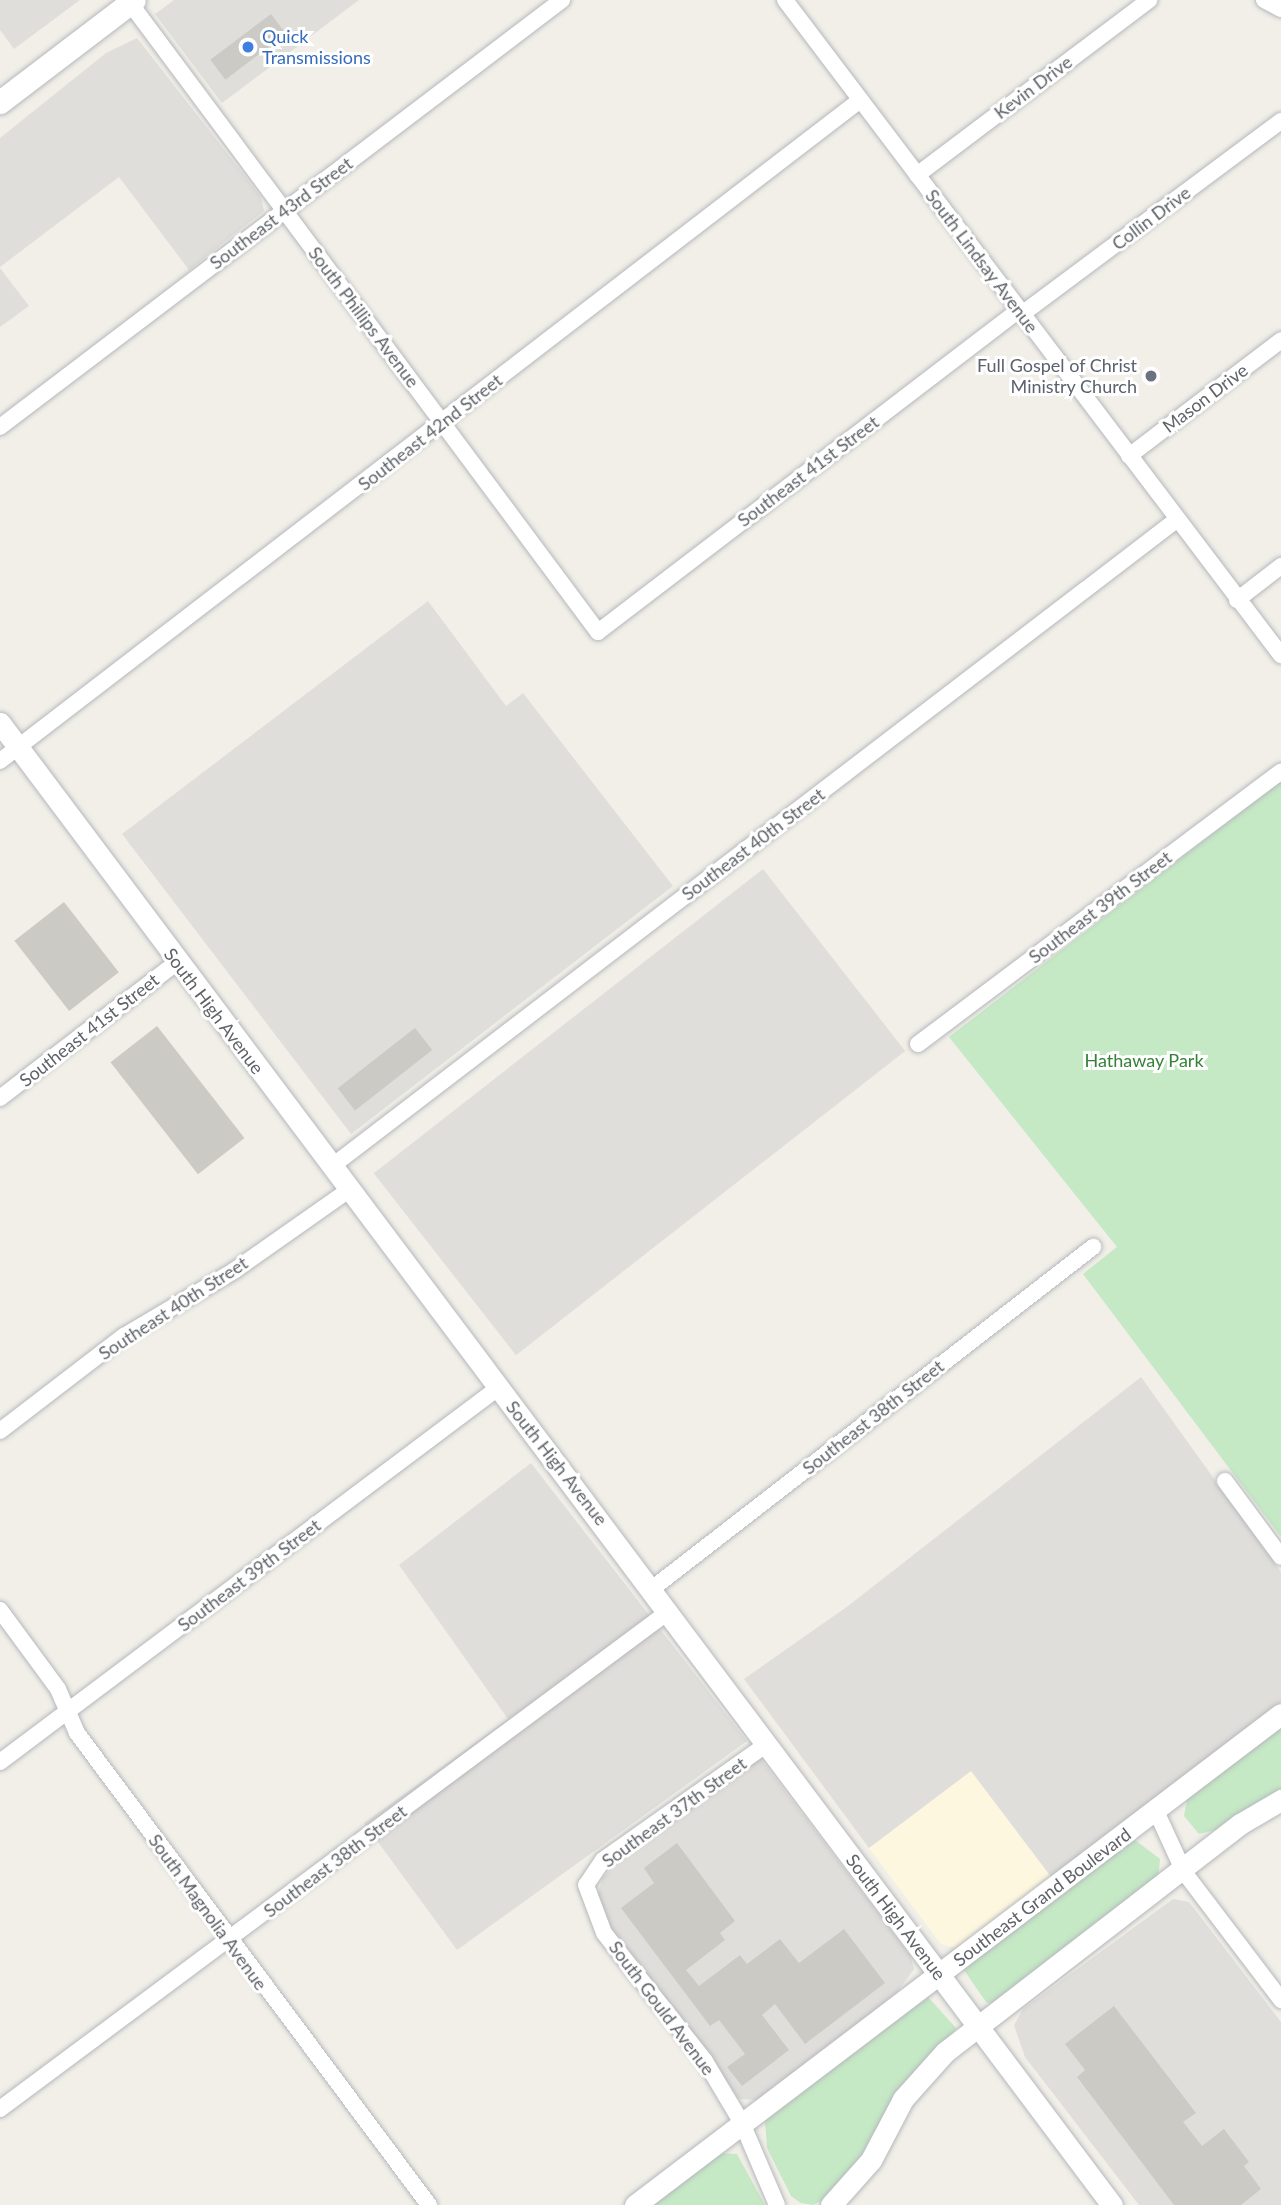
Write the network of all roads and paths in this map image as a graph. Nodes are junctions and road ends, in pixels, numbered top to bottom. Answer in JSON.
{"nodes":[{"id":1,"x":562,"y":0,"type":"edge"},
{"id":2,"x":785,"y":0,"type":"edge"},
{"id":3,"x":1149,"y":0,"type":"edge"},
{"id":4,"x":1264,"y":0,"type":"edge"},
{"id":5,"x":132,"y":2,"type":"edge"},
{"id":6,"x":1281,"y":9,"type":"edge"},
{"id":7,"x":859,"y":101,"type":"junction"},
{"id":8,"x":0,"y":102,"type":"edge"},
{"id":9,"x":1281,"y":121,"type":"edge"},
{"id":10,"x":917,"y":175,"type":"junction"},
{"id":11,"x":284,"y":210,"type":"junction"},
{"id":12,"x":1020,"y":312,"type":"junction"},
{"id":13,"x":1281,"y":340,"type":"edge"},
{"id":14,"x":443,"y":423,"type":"junction"},
{"id":15,"x":0,"y":428,"type":"edge"},
{"id":16,"x":1129,"y":456,"type":"junction"},
{"id":17,"x":1175,"y":521,"type":"junction"},
{"id":18,"x":1281,"y":566,"type":"edge"},
{"id":19,"x":1237,"y":600,"type":"junction"},
{"id":20,"x":598,"y":632,"type":"joint"},
{"id":21,"x":1281,"y":654,"type":"edge"},
{"id":22,"x":0,"y":723,"type":"edge"},
{"id":23,"x":18,"y":747,"type":"junction"},
{"id":24,"x":0,"y":761,"type":"edge"},
{"id":25,"x":1281,"y":771,"type":"edge"},
{"id":26,"x":177,"y":962,"type":"junction"},
{"id":27,"x":918,"y":1044,"type":"dead end"},
{"id":28,"x":0,"y":1098,"type":"edge"},
{"id":29,"x":331,"y":1167,"type":"junction"},
{"id":30,"x":349,"y":1189,"type":"junction"},
{"id":31,"x":1093,"y":1247,"type":"dead end"},
{"id":32,"x":498,"y":1388,"type":"junction"},
{"id":33,"x":0,"y":1431,"type":"edge"},
{"id":34,"x":1225,"y":1481,"type":"dead end"},
{"id":35,"x":1281,"y":1557,"type":"edge"},
{"id":36,"x":653,"y":1588,"type":"junction"},
{"id":37,"x":0,"y":1610,"type":"edge"},
{"id":38,"x":669,"y":1611,"type":"junction"},
{"id":39,"x":68,"y":1712,"type":"junction"},
{"id":40,"x":1281,"y":1714,"type":"edge"},
{"id":41,"x":767,"y":1744,"type":"junction"},
{"id":42,"x":0,"y":1762,"type":"edge"},
{"id":43,"x":1281,"y":1800,"type":"edge"},
{"id":44,"x":1156,"y":1811,"type":"junction"},
{"id":45,"x":1184,"y":1872,"type":"junction"},
{"id":46,"x":586,"y":1885,"type":"joint"},
{"id":47,"x":229,"y":1941,"type":"junction"},
{"id":48,"x":939,"y":1974,"type":"junction"},
{"id":49,"x":1281,"y":2000,"type":"edge"},
{"id":50,"x":978,"y":2027,"type":"junction"},
{"id":51,"x":0,"y":2109,"type":"edge"},
{"id":52,"x":742,"y":2123,"type":"junction"},
{"id":53,"x":429,"y":2205,"type":"edge"},
{"id":54,"x":635,"y":2205,"type":"edge"},
{"id":55,"x":777,"y":2205,"type":"edge"},
{"id":56,"x":831,"y":2205,"type":"edge"},
{"id":57,"x":1112,"y":2205,"type":"edge"}],
"edges":[{"from":1,"to":11,"type":"street","name":"Southeast 43rd Street"},
{"from":2,"to":7,"type":"street","name":"South Lindsay Avenue"},
{"from":3,"to":10,"type":"street","name":"Kevin Drive"},
{"from":4,"to":6,"type":"street"},
{"from":5,"to":8,"type":"main road"},
{"from":5,"to":11,"type":"street","name":"South Phillips Avenue"},
{"from":7,"to":10,"type":"street","name":"South Lindsay Avenue"},
{"from":7,"to":14,"type":"street","name":"Southeast 42nd Street"},
{"from":9,"to":12,"type":"street","name":"Collin Drive"},
{"from":10,"to":12,"type":"street","name":"South Lindsay Avenue"},
{"from":11,"to":14,"type":"street","name":"South Phillips Avenue"},
{"from":11,"to":15,"type":"street","name":"Southeast 43rd Street"},
{"from":12,"to":16,"type":"street","name":"South Lindsay Avenue"},
{"from":12,"to":20,"type":"street","name":"Southeast 41st Street"},
{"from":13,"to":16,"type":"street","name":"Mason Drive"},
{"from":14,"to":20,"type":"street","name":"South Phillips Avenue"},
{"from":14,"to":23,"type":"street","name":"Southeast 42nd Street"},
{"from":16,"to":17,"type":"street","name":"South Lindsay Avenue"},
{"from":17,"to":19,"type":"street","name":"South Lindsay Avenue"},
{"from":17,"to":29,"type":"street","name":"Southeast 40th Street"},
{"from":18,"to":19,"type":"street"},
{"from":19,"to":21,"type":"street","name":"South Lindsay Avenue"},
{"from":22,"to":23,"type":"street","name":"South High Avenue"},
{"from":23,"to":24,"type":"street","name":"Southeast 42nd Street"},
{"from":23,"to":26,"type":"street","name":"South High Avenue"},
{"from":25,"to":27,"type":"street","name":"Southeast 39th Street"},
{"from":26,"to":28,"type":"street","name":"Southeast 41st Street"},
{"from":26,"to":29,"type":"street","name":"South High Avenue"},
{"from":29,"to":30,"type":"street","name":"South High Avenue"},
{"from":30,"to":32,"type":"street","name":"South High Avenue"},
{"from":30,"to":33,"type":"street","name":"Southeast 40th Street"},
{"from":31,"to":36,"type":"street","name":"Southeast 38th Street"},
{"from":32,"to":36,"type":"street","name":"South High Avenue"},
{"from":32,"to":39,"type":"street","name":"Southeast 39th Street"},
{"from":34,"to":35,"type":"street"},
{"from":36,"to":38,"type":"street","name":"South High Avenue"},
{"from":37,"to":39,"type":"street","name":"South Magnolia Avenue"},
{"from":38,"to":41,"type":"street","name":"South High Avenue"},
{"from":38,"to":47,"type":"street","name":"Southeast 38th Street"},
{"from":39,"to":42,"type":"street","name":"Southeast 39th Street"},
{"from":39,"to":47,"type":"street","name":"South Magnolia Avenue"},
{"from":40,"to":44,"type":"street","name":"Southeast Grand Boulevard"},
{"from":41,"to":46,"type":"street","name":"Southeast 37th Street"},
{"from":41,"to":48,"type":"street","name":"South High Avenue"},
{"from":43,"to":45,"type":"street"},
{"from":44,"to":45,"type":"street"},
{"from":44,"to":48,"type":"street","name":"Southeast Grand Boulevard"},
{"from":45,"to":49,"type":"street"},
{"from":45,"to":50,"type":"street"},
{"from":46,"to":52,"type":"street","name":"South Gould Avenue"},
{"from":47,"to":51,"type":"street","name":"Southeast 38th Street"},
{"from":47,"to":53,"type":"street","name":"South Magnolia Avenue"},
{"from":48,"to":50,"type":"street","name":"South High Avenue"},
{"from":48,"to":52,"type":"street","name":"Southeast Grand Boulevard"},
{"from":50,"to":56,"type":"street"},
{"from":50,"to":57,"type":"street","name":"South High Avenue"},
{"from":52,"to":54,"type":"street","name":"Southeast Grand Boulevard"},
{"from":52,"to":55,"type":"street","name":"South Gould Avenue"}]}
